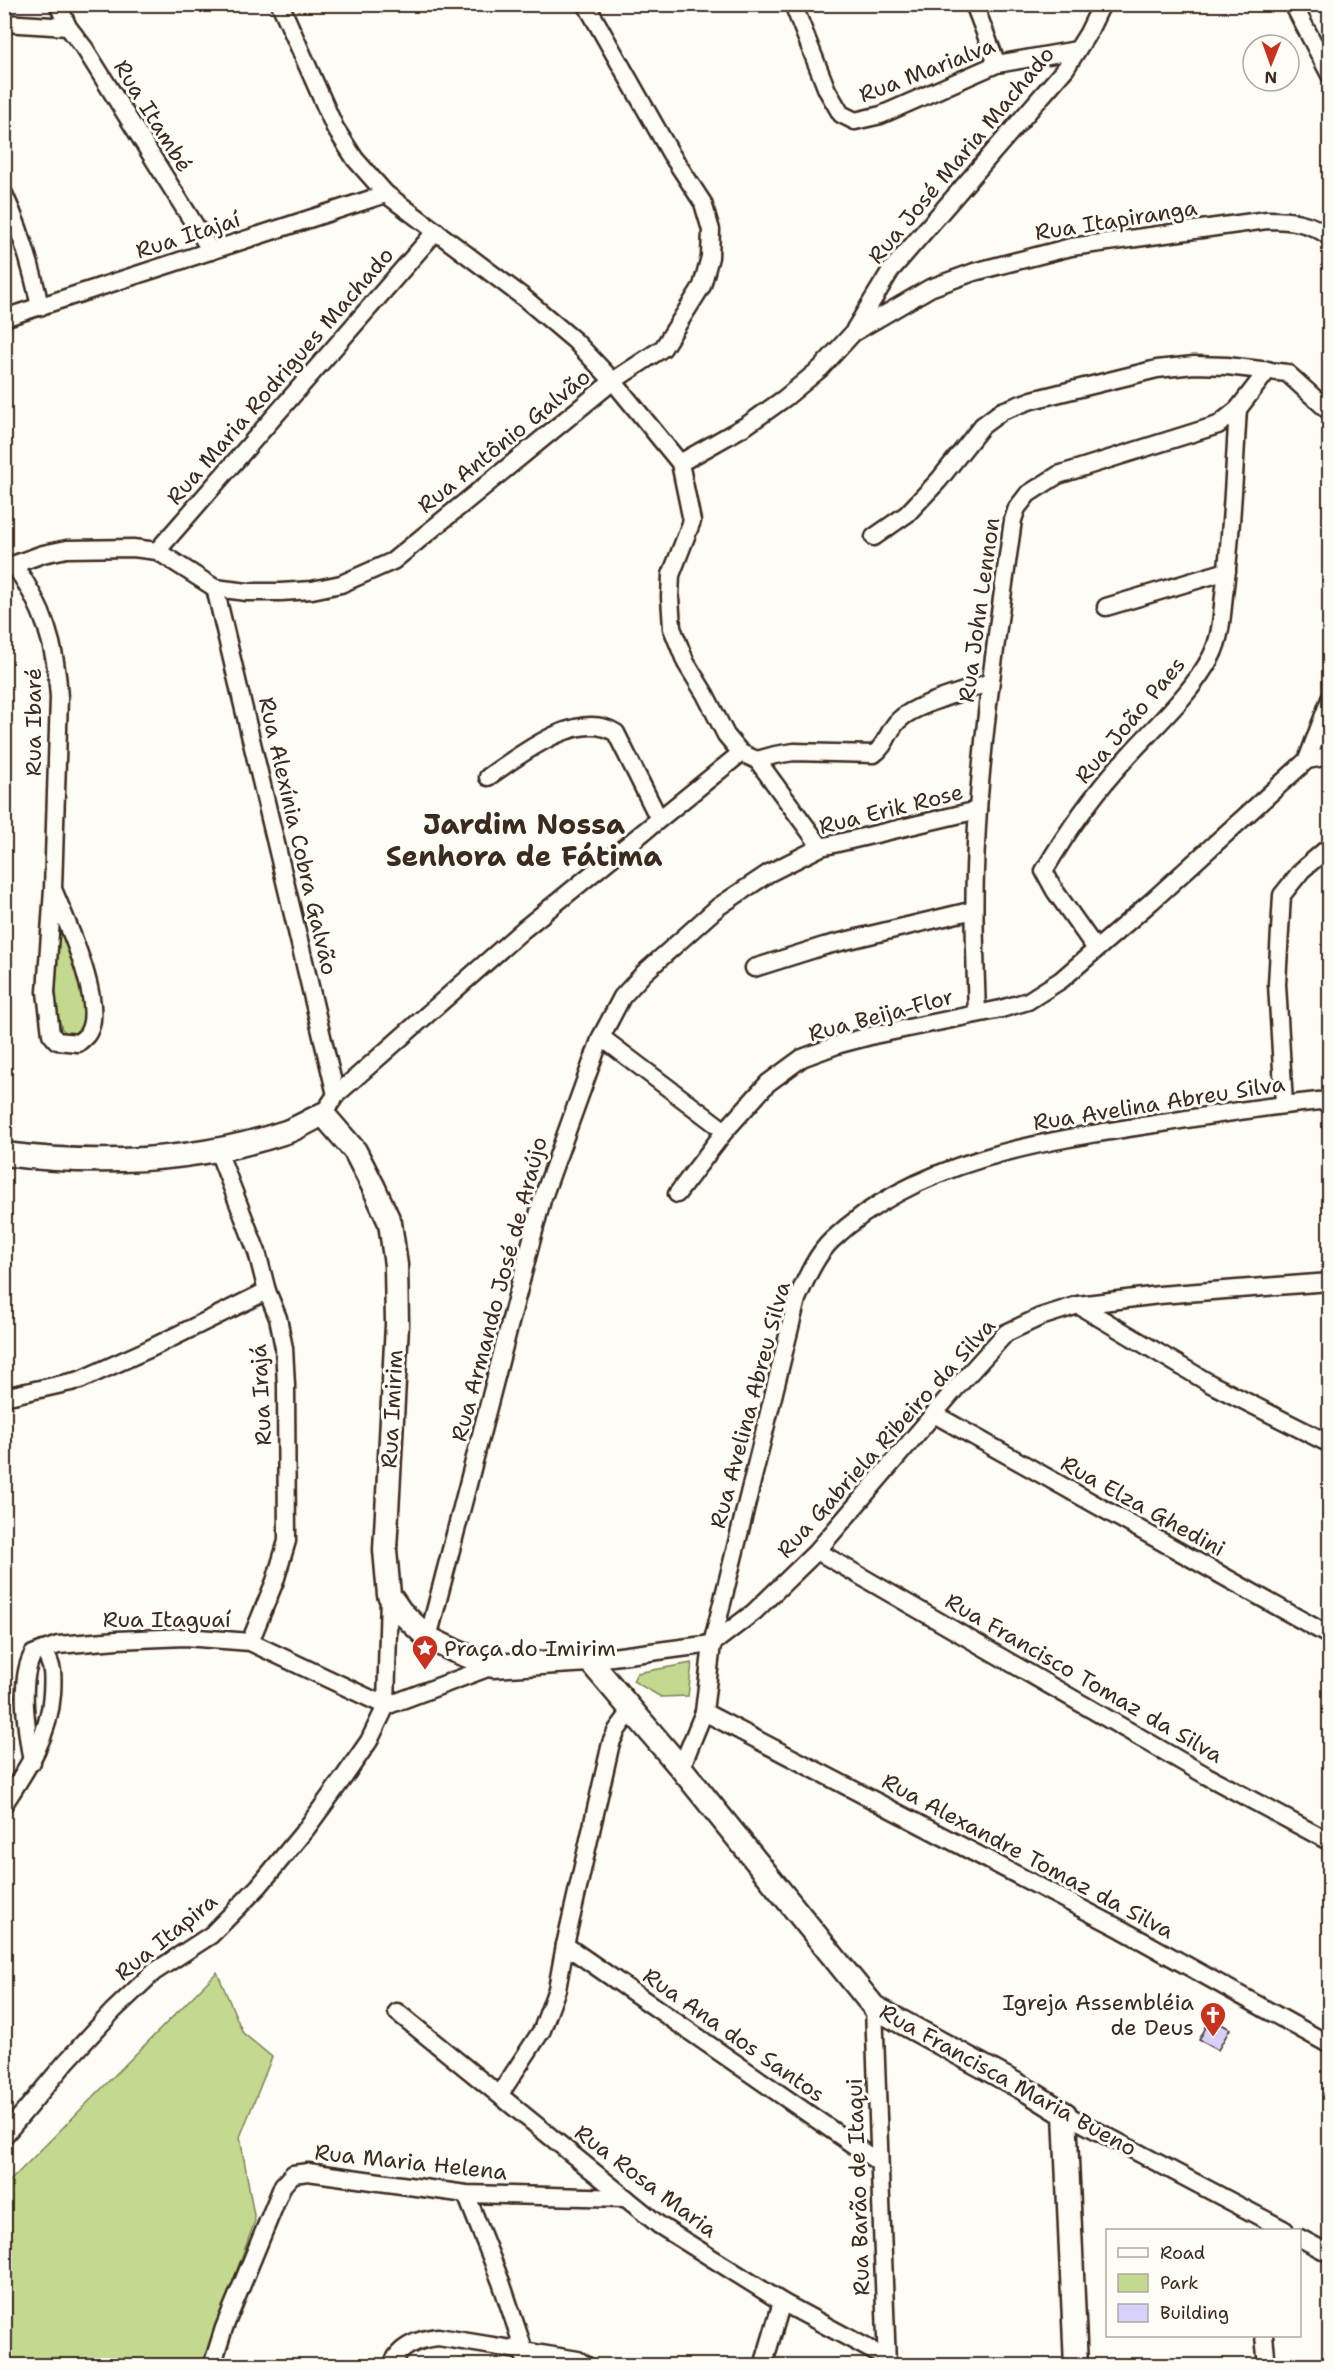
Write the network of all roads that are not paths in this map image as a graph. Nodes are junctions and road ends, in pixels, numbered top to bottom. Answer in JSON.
{"nodes":[{"id":1,"x":58,"y":4,"type":"edge"},
{"id":2,"x":280,"y":4,"type":"edge"},
{"id":3,"x":586,"y":4,"type":"edge"},
{"id":4,"x":794,"y":4,"type":"edge"},
{"id":5,"x":974,"y":4,"type":"edge"},
{"id":6,"x":1102,"y":4,"type":"edge"},
{"id":7,"x":1293,"y":4,"type":"edge"},
{"id":8,"x":4,"y":22,"type":"edge"},
{"id":9,"x":68,"y":27,"type":"junction"},
{"id":10,"x":1077,"y":50,"type":"junction"},
{"id":11,"x":997,"y":64,"type":"junction"},
{"id":12,"x":1329,"y":75,"type":"edge"},
{"id":13,"x":4,"y":194,"type":"edge"},
{"id":14,"x":386,"y":194,"type":"junction"},
{"id":15,"x":436,"y":231,"type":"junction"},
{"id":16,"x":1329,"y":237,"type":"edge"},
{"id":17,"x":211,"y":251,"type":"junction"},
{"id":18,"x":40,"y":307,"type":"junction"},
{"id":19,"x":4,"y":318,"type":"edge"},
{"id":20,"x":853,"y":333,"type":"junction"},
{"id":21,"x":1269,"y":370,"type":"junction"},
{"id":22,"x":613,"y":381,"type":"junction"},
{"id":23,"x":1238,"y":409,"type":"junction"},
{"id":24,"x":1329,"y":412,"type":"edge"},
{"id":25,"x":680,"y":463,"type":"junction"},
{"id":26,"x":874,"y":537,"type":"dead end"},
{"id":27,"x":157,"y":551,"type":"junction"},
{"id":28,"x":9,"y":567,"type":"edge"},
{"id":29,"x":1227,"y":572,"type":"junction"},
{"id":30,"x":215,"y":588,"type":"junction"},
{"id":31,"x":1106,"y":607,"type":"dead end"},
{"id":32,"x":990,"y":682,"type":"junction"},
{"id":33,"x":1329,"y":699,"type":"edge"},
{"id":34,"x":741,"y":753,"type":"junction"},
{"id":35,"x":1329,"y":756,"type":"edge"},
{"id":36,"x":757,"y":760,"type":"junction"},
{"id":37,"x":1307,"y":760,"type":"junction"},
{"id":38,"x":489,"y":777,"type":"dead end"},
{"id":39,"x":978,"y":810,"type":"junction"},
{"id":40,"x":659,"y":819,"type":"junction"},
{"id":41,"x":1329,"y":846,"type":"edge"},
{"id":42,"x":821,"y":847,"type":"junction"},
{"id":43,"x":53,"y":889,"type":"junction"},
{"id":44,"x":974,"y":910,"type":"junction"},
{"id":45,"x":1096,"y":949,"type":"junction"},
{"id":46,"x":754,"y":968,"type":"dead end"},
{"id":47,"x":977,"y":1013,"type":"junction"},
{"id":48,"x":601,"y":1036,"type":"junction"},
{"id":49,"x":336,"y":1095,"type":"junction"},
{"id":50,"x":1329,"y":1100,"type":"edge"},
{"id":51,"x":1284,"y":1104,"type":"junction"},
{"id":52,"x":323,"y":1114,"type":"junction"},
{"id":53,"x":725,"y":1131,"type":"junction"},
{"id":54,"x":218,"y":1151,"type":"junction"},
{"id":55,"x":4,"y":1154,"type":"edge"},
{"id":56,"x":677,"y":1194,"type":"dead end"},
{"id":57,"x":1329,"y":1282,"type":"edge"},
{"id":58,"x":267,"y":1291,"type":"junction"},
{"id":59,"x":1078,"y":1305,"type":"junction"},
{"id":60,"x":4,"y":1397,"type":"edge"},
{"id":61,"x":934,"y":1414,"type":"junction"},
{"id":62,"x":1329,"y":1444,"type":"edge"},
{"id":63,"x":817,"y":1551,"type":"junction"},
{"id":64,"x":389,"y":1595,"type":"junction"},
{"id":65,"x":1329,"y":1636,"type":"edge"},
{"id":66,"x":429,"y":1638,"type":"junction"},
{"id":67,"x":250,"y":1642,"type":"junction"},
{"id":68,"x":712,"y":1644,"type":"junction"},
{"id":69,"x":43,"y":1650,"type":"junction"},
{"id":70,"x":589,"y":1660,"type":"junction"},
{"id":71,"x":493,"y":1666,"type":"junction"},
{"id":72,"x":386,"y":1706,"type":"junction"},
{"id":73,"x":632,"y":1710,"type":"junction"},
{"id":74,"x":704,"y":1712,"type":"junction"},
{"id":75,"x":32,"y":1762,"type":"junction"},
{"id":76,"x":681,"y":1768,"type":"junction"},
{"id":77,"x":4,"y":1804,"type":"edge"},
{"id":78,"x":1329,"y":1842,"type":"edge"},
{"id":79,"x":565,"y":1945,"type":"junction"},
{"id":80,"x":874,"y":2007,"type":"junction"},
{"id":81,"x":397,"y":2012,"type":"dead end"},
{"id":82,"x":1329,"y":2045,"type":"edge"},
{"id":83,"x":500,"y":2094,"type":"junction"},
{"id":84,"x":1065,"y":2114,"type":"junction"},
{"id":85,"x":4,"y":2136,"type":"edge"},
{"id":86,"x":878,"y":2162,"type":"junction"},
{"id":87,"x":466,"y":2194,"type":"junction"},
{"id":88,"x":626,"y":2198,"type":"junction"},
{"id":89,"x":1255,"y":2223,"type":"edge"},
{"id":90,"x":1281,"y":2229,"type":"edge"},
{"id":91,"x":1301,"y":2239,"type":"edge"},
{"id":92,"x":1329,"y":2254,"type":"edge"},
{"id":93,"x":782,"y":2301,"type":"junction"},
{"id":94,"x":1264,"y":2337,"type":"edge"},
{"id":95,"x":525,"y":2358,"type":"edge"},
{"id":96,"x":887,"y":2362,"type":"edge"},
{"id":97,"x":212,"y":2366,"type":"edge"},
{"id":98,"x":392,"y":2366,"type":"edge"},
{"id":99,"x":587,"y":2366,"type":"edge"},
{"id":100,"x":763,"y":2366,"type":"edge"},
{"id":101,"x":1076,"y":2366,"type":"edge"},
{"id":102,"x":1266,"y":2366,"type":"edge"}],
"edges":[{"from":1,"to":9,"type":"street","name":"Rua Itambé"},
{"from":2,"to":14,"type":"street"},
{"from":3,"to":22,"type":"street","name":"Rua Antônio Galvão"},
{"from":4,"to":11,"type":"street","name":"Rua Marialva"},
{"from":5,"to":11,"type":"street"},
{"from":6,"to":10,"type":"street","name":"Rua José Maria Machado"},
{"from":7,"to":12,"type":"street"},
{"from":8,"to":9,"type":"street"},
{"from":9,"to":17,"type":"street","name":"Rua Itambé"},
{"from":10,"to":11,"type":"street","name":"Rua Marialva"},
{"from":10,"to":20,"type":"street","name":"Rua José Maria Machado"},
{"from":13,"to":18,"type":"street"},
{"from":14,"to":15,"type":"street"},
{"from":14,"to":17,"type":"street","name":"Rua Itajaí"},
{"from":15,"to":22,"type":"street"},
{"from":15,"to":27,"type":"street","name":"Rua Maria Rodrigues Machado"},
{"from":16,"to":20,"type":"street","name":"Rua Itapiranga"},
{"from":17,"to":18,"type":"street","name":"Rua Itajaí"},
{"from":18,"to":19,"type":"street","name":"Rua Itajaí"},
{"from":20,"to":25,"type":"street","name":"Rua Itapiranga"},
{"from":21,"to":23,"type":"street","name":"Rua John Lennon"},
{"from":21,"to":24,"type":"street"},
{"from":21,"to":26,"type":"street"},
{"from":22,"to":25,"type":"street"},
{"from":22,"to":30,"type":"street","name":"Rua Antônio Galvão"},
{"from":23,"to":29,"type":"street","name":"Rua João Paes"},
{"from":23,"to":32,"type":"street","name":"Rua John Lennon"},
{"from":25,"to":34,"type":"street"},
{"from":27,"to":28,"type":"street","name":"Rua Antônio Galvão"},
{"from":27,"to":30,"type":"street","name":"Rua Antônio Galvão"},
{"from":28,"to":43,"type":"street","name":"Rua Ibaré"},
{"from":29,"to":31,"type":"street"},
{"from":29,"to":45,"type":"street","name":"Rua João Paes"},
{"from":30,"to":49,"type":"street","name":"Rua Alexínia Cobra Galvão"},
{"from":32,"to":36,"type":"street"},
{"from":32,"to":39,"type":"street","name":"Rua John Lennon"},
{"from":33,"to":37,"type":"street"},
{"from":34,"to":36,"type":"street"},
{"from":34,"to":40,"type":"street"},
{"from":35,"to":37,"type":"street"},
{"from":36,"to":42,"type":"street"},
{"from":37,"to":45,"type":"street","name":"Rua Beija-Flor"},
{"from":38,"to":40,"type":"street"},
{"from":39,"to":42,"type":"street","name":"Rua Erik Rose"},
{"from":39,"to":44,"type":"street","name":"Rua John Lennon"},
{"from":40,"to":49,"type":"street"},
{"from":41,"to":51,"type":"street"},
{"from":42,"to":48,"type":"street","name":"Rua Erik Rose"},
{"from":43,"to":43,"type":"street","name":"Rua Ibaré"},
{"from":44,"to":46,"type":"street"},
{"from":44,"to":47,"type":"street","name":"Rua John Lennon"},
{"from":45,"to":47,"type":"street","name":"Rua Beija-Flor"},
{"from":47,"to":53,"type":"street","name":"Rua Beija-Flor"},
{"from":48,"to":53,"type":"street"},
{"from":48,"to":66,"type":"street","name":"Rua Armando José de Araújo"},
{"from":49,"to":52,"type":"street"},
{"from":50,"to":51,"type":"street","name":"Rua Avelina Abreu Silva"},
{"from":51,"to":68,"type":"street","name":"Rua Avelina Abreu Silva"},
{"from":52,"to":54,"type":"street"},
{"from":52,"to":64,"type":"street","name":"Rua Imirim"},
{"from":53,"to":56,"type":"street","name":"Rua Beija-Flor"},
{"from":54,"to":55,"type":"street"},
{"from":54,"to":58,"type":"street","name":"Rua Irajá"},
{"from":57,"to":59,"type":"street","name":"Rua Gabriela Ribeiro da Silva"},
{"from":58,"to":60,"type":"street"},
{"from":58,"to":67,"type":"street","name":"Rua Irajá"},
{"from":59,"to":61,"type":"street","name":"Rua Gabriela Ribeiro da Silva"},
{"from":59,"to":62,"type":"street"},
{"from":61,"to":63,"type":"street","name":"Rua Gabriela Ribeiro da Silva"},
{"from":61,"to":65,"type":"street","name":"Rua Elza Ghedini"},
{"from":63,"to":68,"type":"street","name":"Rua Gabriela Ribeiro da Silva"},
{"from":63,"to":78,"type":"street","name":"Rua Francisco Tomaz da Silva"},
{"from":64,"to":66,"type":"street"},
{"from":64,"to":72,"type":"street","name":"Rua Itapira"},
{"from":66,"to":71,"type":"street"},
{"from":67,"to":69,"type":"street","name":"Rua Itaguaí"},
{"from":67,"to":72,"type":"street","name":"Rua Itaguaí"},
{"from":68,"to":70,"type":"street"},
{"from":68,"to":74,"type":"street","name":"Rua Avelina Abreu Silva"},
{"from":69,"to":75,"type":"street"},
{"from":69,"to":75,"type":"street"},
{"from":70,"to":71,"type":"street"},
{"from":70,"to":73,"type":"street","name":"Rua Francisca Maria Bueno"},
{"from":71,"to":72,"type":"street"},
{"from":72,"to":85,"type":"street","name":"Rua Itapira"},
{"from":73,"to":76,"type":"street","name":"Rua Francisca Maria Bueno"},
{"from":73,"to":79,"type":"street"},
{"from":74,"to":76,"type":"street","name":"Rua Avelina Abreu Silva"},
{"from":74,"to":82,"type":"street","name":"Rua Alexandre Tomaz da Silva"},
{"from":75,"to":77,"type":"street"},
{"from":76,"to":80,"type":"street","name":"Rua Francisca Maria Bueno"},
{"from":79,"to":83,"type":"street"},
{"from":79,"to":86,"type":"street","name":"Rua Ana dos Santos"},
{"from":80,"to":84,"type":"street","name":"Rua Francisca Maria Bueno"},
{"from":80,"to":86,"type":"street","name":"Rua Barão de Itaqui"},
{"from":81,"to":83,"type":"street","name":"Rua Rosa Maria"},
{"from":83,"to":88,"type":"street","name":"Rua Rosa Maria"},
{"from":84,"to":89,"type":"street","name":"Rua Francisca Maria Bueno"},
{"from":84,"to":101,"type":"street"},
{"from":86,"to":96,"type":"street","name":"Rua Barão de Itaqui"},
{"from":87,"to":88,"type":"street","name":"Rua Maria Helena"},
{"from":87,"to":95,"type":"street"},
{"from":87,"to":97,"type":"street","name":"Rua Maria Helena"},
{"from":88,"to":93,"type":"street","name":"Rua Rosa Maria"},
{"from":89,"to":90,"type":"street","name":"Rua Francisca Maria Bueno"},
{"from":91,"to":92,"type":"street"},
{"from":93,"to":96,"type":"street","name":"Rua Rosa Maria"},
{"from":93,"to":100,"type":"street"},
{"from":94,"to":102,"type":"street"},
{"from":95,"to":98,"type":"street"},
{"from":95,"to":99,"type":"street"}]}
